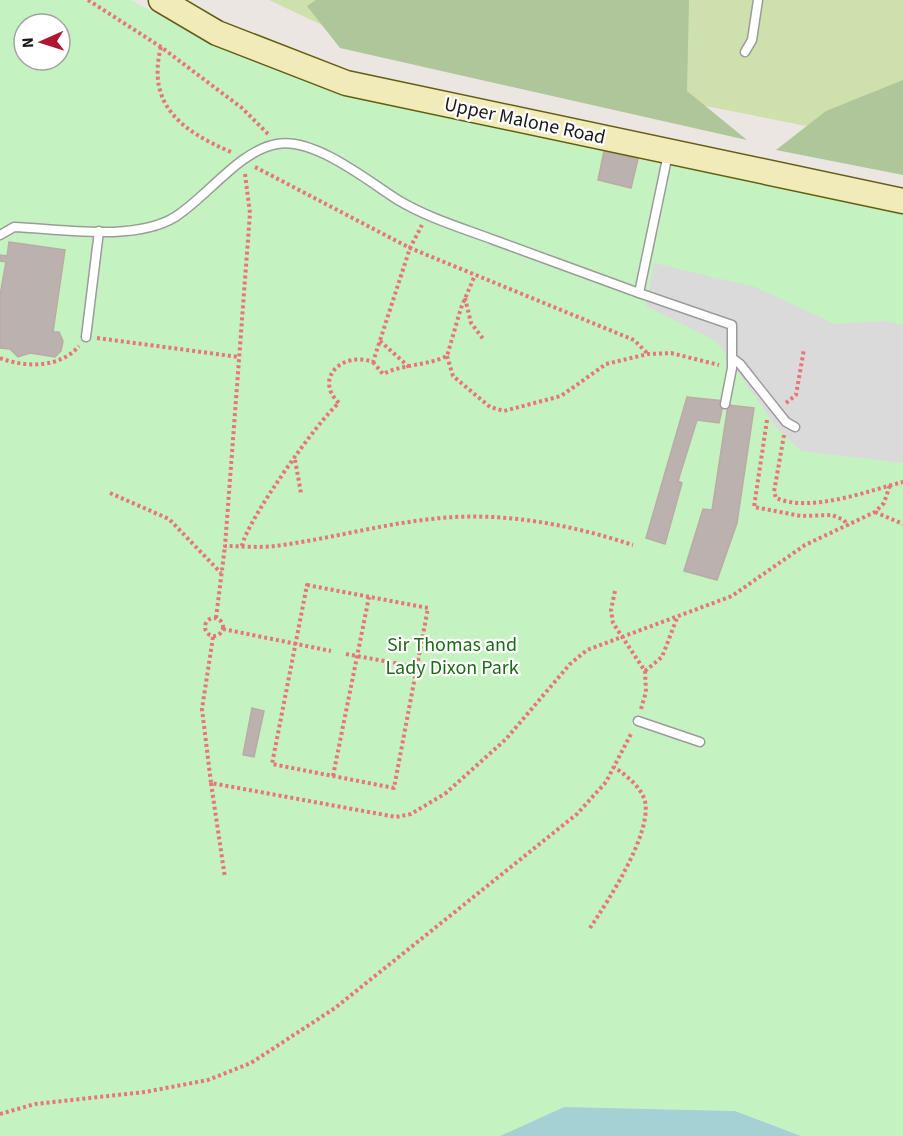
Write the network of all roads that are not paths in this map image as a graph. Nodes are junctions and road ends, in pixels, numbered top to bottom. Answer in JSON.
{"nodes":[{"id":1,"x":161,"y":0,"type":"edge"},
{"id":2,"x":758,"y":0,"type":"edge"},
{"id":3,"x":745,"y":52,"type":"dead end"},
{"id":4,"x":669,"y":150,"type":"junction"},
{"id":5,"x":903,"y":201,"type":"edge"},
{"id":6,"x":99,"y":231,"type":"junction"},
{"id":7,"x":0,"y":235,"type":"edge"},
{"id":8,"x":639,"y":293,"type":"junction"},
{"id":9,"x":86,"y":337,"type":"road end"},
{"id":10,"x":732,"y":358,"type":"junction"},
{"id":11,"x":725,"y":404,"type":"dead end"},
{"id":12,"x":795,"y":427,"type":"dead end"},
{"id":13,"x":639,"y":721,"type":"road end"},
{"id":14,"x":700,"y":742,"type":"dead end"}],
"edges":[{"from":1,"to":4,"type":"main road","name":"Upper Malone Road"},
{"from":2,"to":3,"type":"lane"},
{"from":4,"to":5,"type":"main road","name":"Upper Malone Road"},
{"from":4,"to":8,"type":"lane"},
{"from":6,"to":7,"type":"lane"},
{"from":6,"to":8,"type":"lane"},
{"from":6,"to":9,"type":"lane"},
{"from":8,"to":10,"type":"lane"},
{"from":10,"to":11,"type":"lane"},
{"from":10,"to":12,"type":"lane"},
{"from":13,"to":14,"type":"lane"}]}
